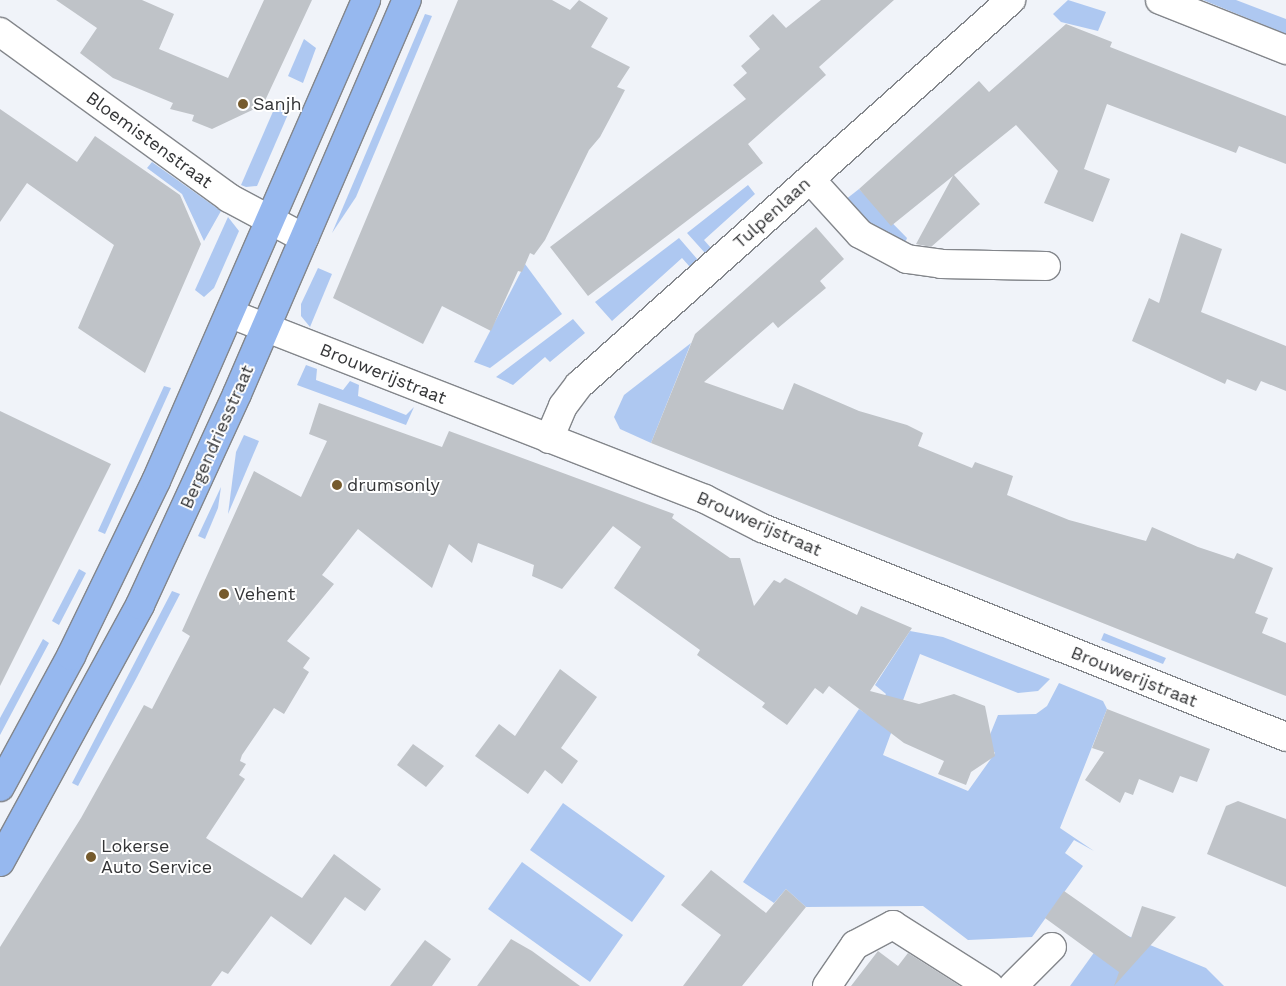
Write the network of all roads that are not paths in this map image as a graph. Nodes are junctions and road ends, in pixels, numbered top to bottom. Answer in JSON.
{"nodes":[{"id":1,"x":366,"y":0,"type":"edge"},
{"id":2,"x":407,"y":0,"type":"edge"},
{"id":3,"x":1011,"y":0,"type":"edge"},
{"id":4,"x":1160,"y":0,"type":"edge"},
{"id":5,"x":0,"y":32,"type":"edge"},
{"id":6,"x":1286,"y":50,"type":"edge"},
{"id":7,"x":810,"y":179,"type":"junction"},
{"id":8,"x":271,"y":221,"type":"junction"},
{"id":9,"x":304,"y":238,"type":"junction"},
{"id":10,"x":1046,"y":266,"type":"dead end"},
{"id":11,"x":231,"y":314,"type":"junction"},
{"id":12,"x":265,"y":328,"type":"junction"},
{"id":13,"x":549,"y":439,"type":"junction"},
{"id":14,"x":1286,"y":737,"type":"edge"},
{"id":15,"x":0,"y":787,"type":"edge"},
{"id":16,"x":0,"y":862,"type":"edge"},
{"id":17,"x":1052,"y":947,"type":"dead end"},
{"id":18,"x":826,"y":986,"type":"edge"},
{"id":19,"x":990,"y":986,"type":"edge"},
{"id":20,"x":1013,"y":986,"type":"edge"}],
"edges":[{"from":1,"to":8,"type":"main road"},
{"from":2,"to":9,"type":"main road","name":"Bergendriesstraat"},
{"from":3,"to":7,"type":"street","name":"Tulpenlaan"},
{"from":4,"to":6,"type":"street"},
{"from":5,"to":8,"type":"street","name":"Bloemistenstraat"},
{"from":7,"to":10,"type":"street"},
{"from":7,"to":13,"type":"street","name":"Tulpenlaan"},
{"from":8,"to":9,"type":"street","name":"Bloemistenstraat"},
{"from":8,"to":11,"type":"main road"},
{"from":9,"to":12,"type":"main road","name":"Bergendriesstraat"},
{"from":11,"to":12,"type":"street","name":"Brouwerijstraat"},
{"from":11,"to":15,"type":"main road"},
{"from":12,"to":13,"type":"street","name":"Brouwerijstraat"},
{"from":12,"to":16,"type":"main road","name":"Bergendriesstraat"},
{"from":13,"to":14,"type":"street","name":"Brouwerijstraat"},
{"from":17,"to":20,"type":"street"},
{"from":18,"to":19,"type":"street"}]}
